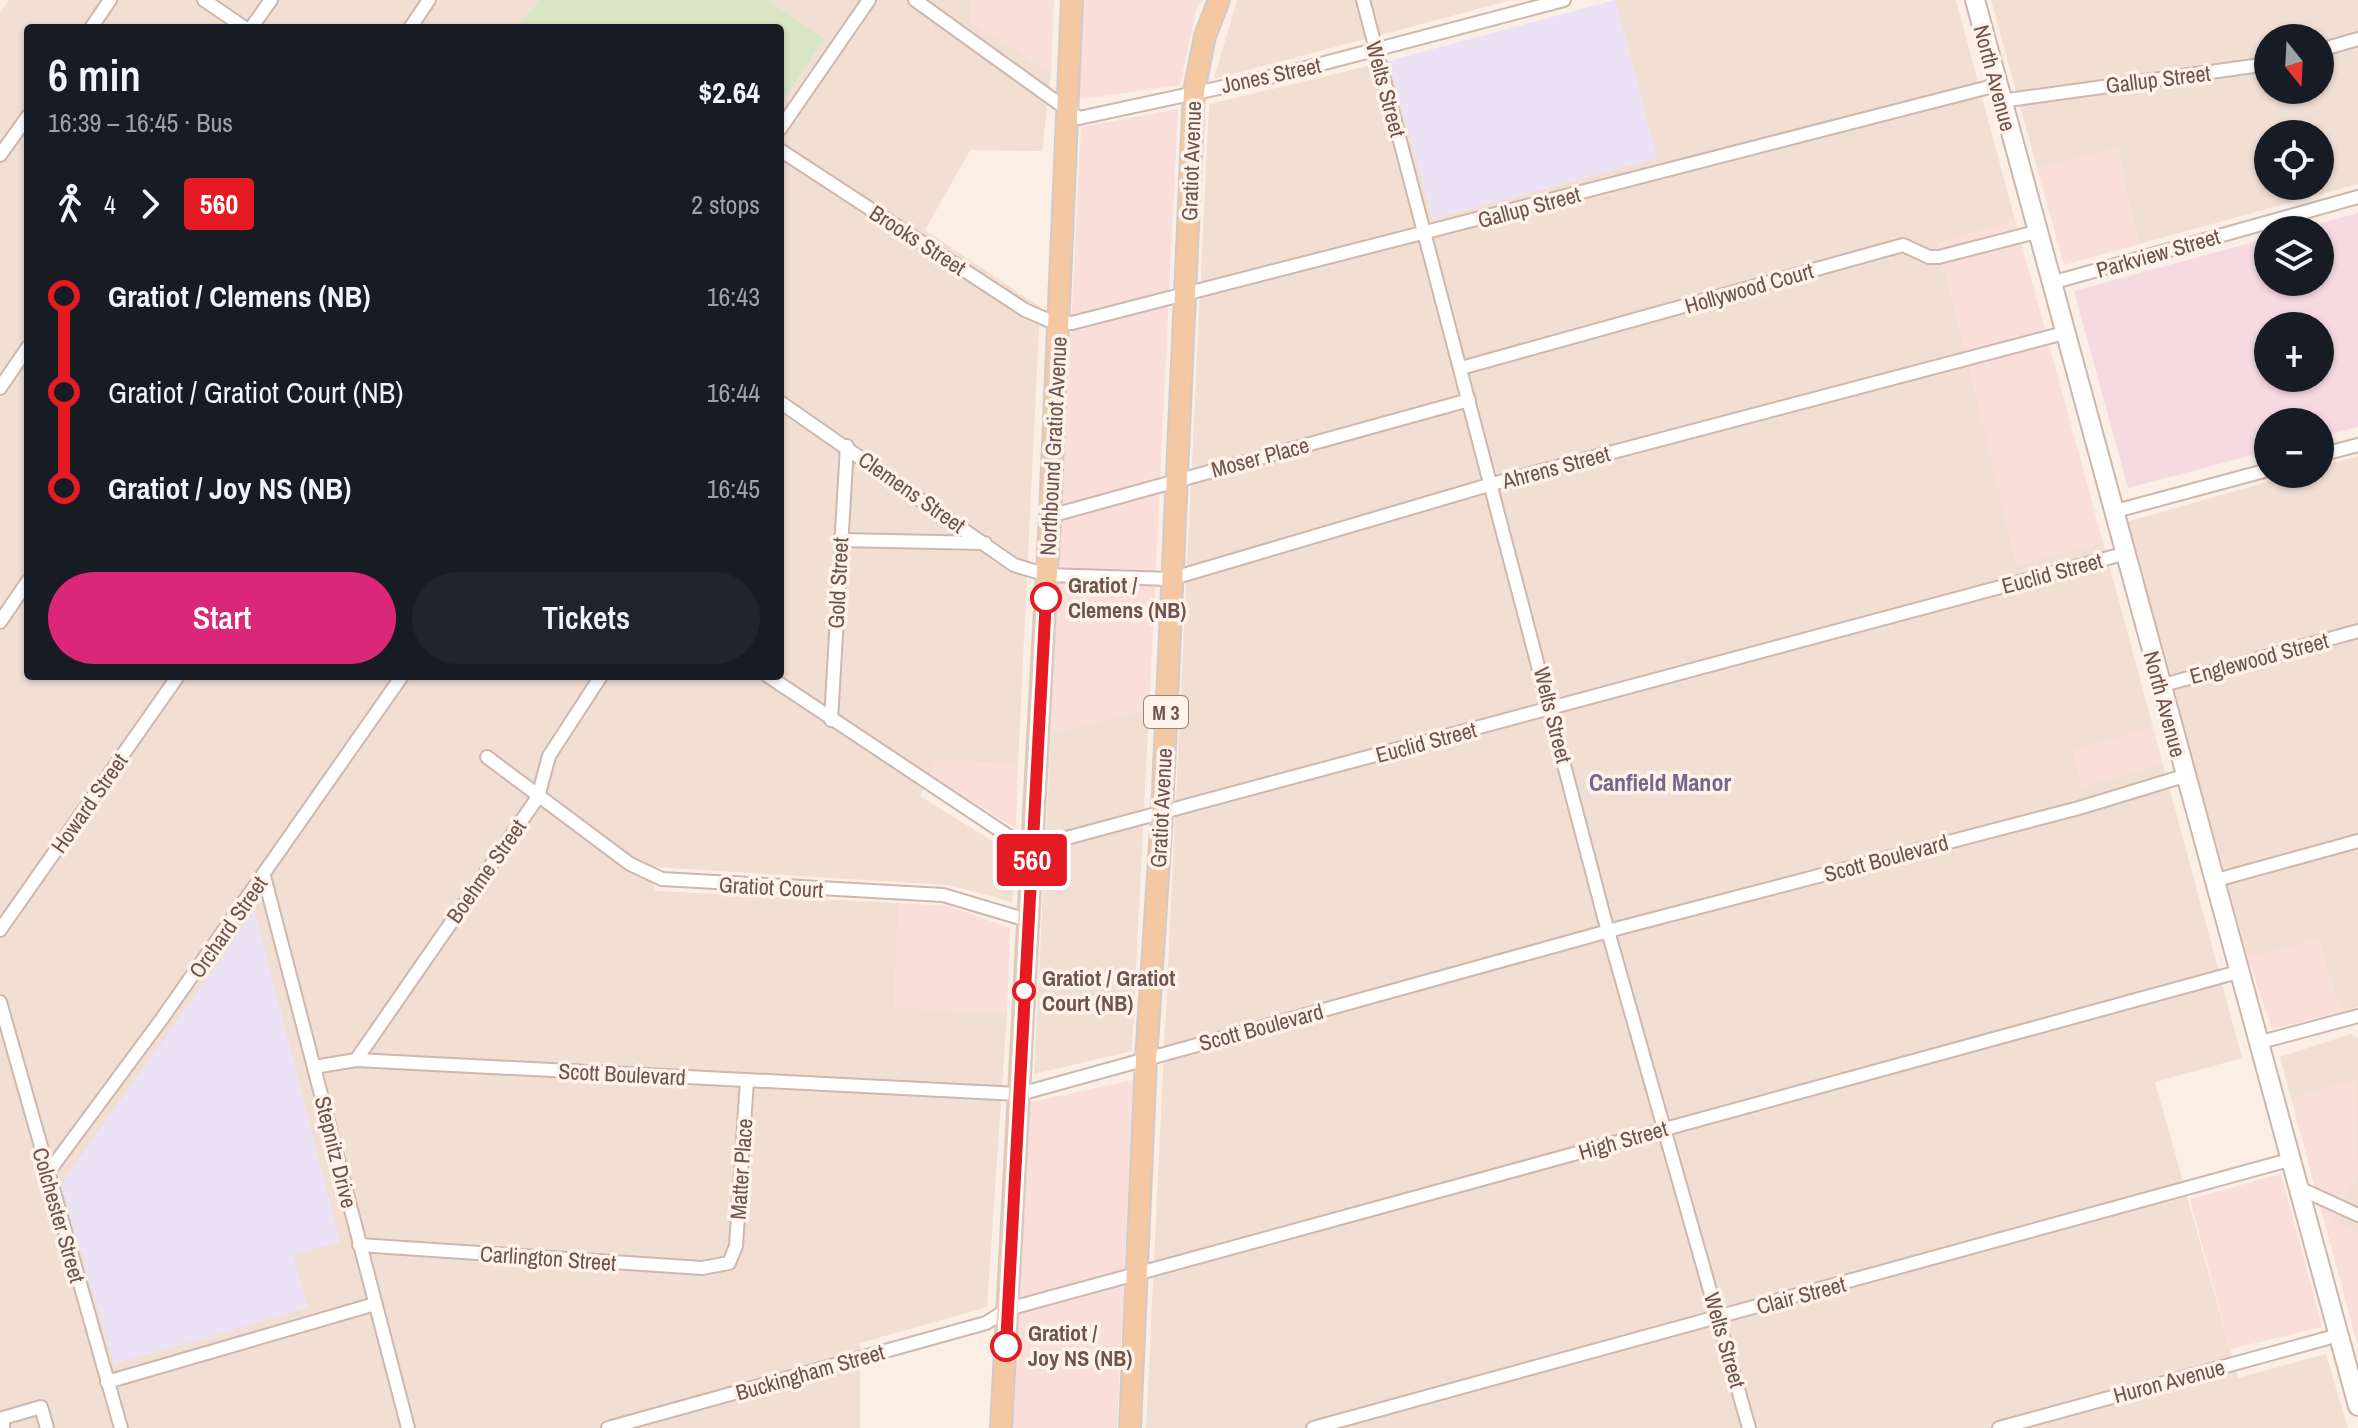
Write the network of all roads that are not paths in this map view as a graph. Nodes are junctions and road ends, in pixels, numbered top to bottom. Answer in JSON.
{"nodes":[{"id":1,"x":110,"y":0,"type":"edge"},
{"id":2,"x":204,"y":0,"type":"edge"},
{"id":3,"x":271,"y":0,"type":"edge"},
{"id":4,"x":429,"y":0,"type":"edge"},
{"id":5,"x":869,"y":0,"type":"edge"},
{"id":6,"x":915,"y":0,"type":"edge"},
{"id":7,"x":1072,"y":0,"type":"edge"},
{"id":8,"x":1219,"y":0,"type":"edge"},
{"id":9,"x":1363,"y":0,"type":"edge"},
{"id":10,"x":1564,"y":0,"type":"edge"},
{"id":11,"x":1975,"y":0,"type":"edge"},
{"id":12,"x":94,"y":24,"type":"edge"},
{"id":13,"x":239,"y":24,"type":"edge"},
{"id":14,"x":254,"y":24,"type":"edge"},
{"id":15,"x":413,"y":24,"type":"edge"},
{"id":16,"x":2358,"y":39,"type":"edge"},
{"id":17,"x":2334,"y":46,"type":"edge"},
{"id":18,"x":1377,"y":50,"type":"junction"},
{"id":19,"x":2254,"y":66,"type":"edge"},
{"id":20,"x":1194,"y":91,"type":"junction"},
{"id":21,"x":1999,"y":93,"type":"junction"},
{"id":22,"x":1067,"y":109,"type":"junction"},
{"id":23,"x":24,"y":121,"type":"edge"},
{"id":24,"x":784,"y":123,"type":"edge"},
{"id":25,"x":1,"y":151,"type":"edge"},
{"id":26,"x":784,"y":153,"type":"edge"},
{"id":27,"x":2358,"y":197,"type":"edge"},
{"id":28,"x":2036,"y":232,"type":"junction"},
{"id":29,"x":1425,"y":234,"type":"junction"},
{"id":30,"x":2051,"y":283,"type":"junction"},
{"id":31,"x":1185,"y":295,"type":"junction"},
{"id":32,"x":1059,"y":323,"type":"junction"},
{"id":33,"x":2064,"y":333,"type":"junction"},
{"id":34,"x":24,"y":353,"type":"edge"},
{"id":35,"x":1461,"y":368,"type":"junction"},
{"id":36,"x":0,"y":388,"type":"edge"},
{"id":37,"x":1469,"y":400,"type":"junction"},
{"id":38,"x":784,"y":409,"type":"edge"},
{"id":39,"x":2358,"y":445,"type":"edge"},
{"id":40,"x":847,"y":446,"type":"junction"},
{"id":41,"x":2334,"y":451,"type":"edge"},
{"id":42,"x":2254,"y":474,"type":"edge"},
{"id":43,"x":1177,"y":479,"type":"junction"},
{"id":44,"x":1492,"y":484,"type":"junction"},
{"id":45,"x":2112,"y":512,"type":"junction"},
{"id":46,"x":1050,"y":516,"type":"junction"},
{"id":47,"x":839,"y":540,"type":"junction"},
{"id":48,"x":985,"y":543,"type":"junction"},
{"id":49,"x":2123,"y":554,"type":"junction"},
{"id":50,"x":1047,"y":575,"type":"junction"},
{"id":51,"x":1170,"y":579,"type":"junction"},
{"id":52,"x":24,"y":587,"type":"edge"},
{"id":53,"x":0,"y":622,"type":"edge"},
{"id":54,"x":2358,"y":631,"type":"edge"},
{"id":55,"x":175,"y":680,"type":"edge"},
{"id":56,"x":399,"y":680,"type":"edge"},
{"id":57,"x":598,"y":680,"type":"edge"},
{"id":58,"x":774,"y":680,"type":"edge"},
{"id":59,"x":2160,"y":686,"type":"junction"},
{"id":60,"x":1552,"y":707,"type":"junction"},
{"id":61,"x":831,"y":720,"type":"junction"},
{"id":62,"x":487,"y":757,"type":"dead end"},
{"id":63,"x":2184,"y":776,"type":"junction"},
{"id":64,"x":538,"y":797,"type":"junction"},
{"id":65,"x":1162,"y":814,"type":"junction"},
{"id":66,"x":2358,"y":841,"type":"edge"},
{"id":67,"x":1033,"y":847,"type":"junction"},
{"id":68,"x":264,"y":876,"type":"junction"},
{"id":69,"x":2213,"y":881,"type":"junction"},
{"id":70,"x":1027,"y":920,"type":"junction"},
{"id":71,"x":0,"y":930,"type":"edge"},
{"id":72,"x":1608,"y":931,"type":"junction"},
{"id":73,"x":2238,"y":972,"type":"junction"},
{"id":74,"x":0,"y":1002,"type":"edge"},
{"id":75,"x":2357,"y":1017,"type":"edge"},
{"id":76,"x":2257,"y":1043,"type":"junction"},
{"id":77,"x":1146,"y":1059,"type":"junction"},
{"id":78,"x":356,"y":1060,"type":"junction"},
{"id":79,"x":314,"y":1067,"type":"junction"},
{"id":80,"x":747,"y":1080,"type":"junction"},
{"id":81,"x":1020,"y":1094,"type":"junction"},
{"id":82,"x":1665,"y":1128,"type":"junction"},
{"id":83,"x":2289,"y":1160,"type":"junction"},
{"id":84,"x":47,"y":1174,"type":"junction"},
{"id":85,"x":2297,"y":1187,"type":"junction"},
{"id":86,"x":2358,"y":1215,"type":"edge"},
{"id":87,"x":359,"y":1245,"type":"junction"},
{"id":88,"x":732,"y":1257,"type":"joint"},
{"id":89,"x":1136,"y":1274,"type":"junction"},
{"id":90,"x":375,"y":1304,"type":"junction"},
{"id":91,"x":1008,"y":1309,"type":"junction"},
{"id":92,"x":1719,"y":1317,"type":"junction"},
{"id":93,"x":2339,"y":1335,"type":"junction"},
{"id":94,"x":107,"y":1382,"type":"junction"},
{"id":95,"x":2358,"y":1406,"type":"edge"},
{"id":96,"x":3,"y":1428,"type":"edge"},
{"id":97,"x":47,"y":1428,"type":"edge"},
{"id":98,"x":121,"y":1428,"type":"edge"},
{"id":99,"x":408,"y":1428,"type":"edge"},
{"id":100,"x":608,"y":1428,"type":"edge"},
{"id":101,"x":1001,"y":1428,"type":"edge"},
{"id":102,"x":1130,"y":1428,"type":"edge"},
{"id":103,"x":1313,"y":1428,"type":"edge"},
{"id":104,"x":1749,"y":1428,"type":"edge"},
{"id":105,"x":1999,"y":1428,"type":"edge"}],
"edges":[{"from":1,"to":12,"type":"street"},
{"from":2,"to":13,"type":"street"},
{"from":3,"to":14,"type":"street"},
{"from":4,"to":15,"type":"street"},
{"from":5,"to":24,"type":"street"},
{"from":6,"to":22,"type":"street"},
{"from":7,"to":22,"type":"main road","name":"Northbound Gratiot Avenue"},
{"from":8,"to":20,"type":"main road","name":"Gratiot Avenue","number":"M 3"},
{"from":9,"to":18,"type":"street","name":"Welts Street"},
{"from":10,"to":18,"type":"street","name":"Jones Street"},
{"from":11,"to":21,"type":"main road","name":"North Avenue"},
{"from":16,"to":17,"type":"street"},
{"from":18,"to":20,"type":"street","name":"Jones Street"},
{"from":18,"to":29,"type":"street","name":"Welts Street"},
{"from":19,"to":21,"type":"street","name":"Gallup Street"},
{"from":20,"to":22,"type":"street","name":"Jones Street"},
{"from":20,"to":31,"type":"main road","name":"Gratiot Avenue","number":"M 3"},
{"from":21,"to":28,"type":"main road","name":"North Avenue"},
{"from":21,"to":29,"type":"street","name":"Gallup Street"},
{"from":22,"to":32,"type":"main road","name":"Northbound Gratiot Avenue"},
{"from":23,"to":25,"type":"street"},
{"from":26,"to":32,"type":"street","name":"Brooks Street"},
{"from":27,"to":30,"type":"street","name":"Parkview Street"},
{"from":28,"to":30,"type":"main road","name":"North Avenue"},
{"from":28,"to":35,"type":"street","name":"Hollywood Court"},
{"from":29,"to":31,"type":"street","name":"Gallup Street"},
{"from":29,"to":35,"type":"street","name":"Welts Street"},
{"from":30,"to":33,"type":"main road","name":"North Avenue"},
{"from":31,"to":32,"type":"street","name":"Gallup Street"},
{"from":31,"to":43,"type":"main road","name":"Gratiot Avenue","number":"M 3"},
{"from":32,"to":46,"type":"main road","name":"Northbound Gratiot Avenue"},
{"from":33,"to":44,"type":"street","name":"Ahrens Street"},
{"from":33,"to":45,"type":"main road","name":"North Avenue"},
{"from":34,"to":36,"type":"street"},
{"from":35,"to":37,"type":"street","name":"Welts Street"},
{"from":37,"to":43,"type":"street","name":"Moser Place"},
{"from":37,"to":44,"type":"street","name":"Welts Street"},
{"from":38,"to":40,"type":"street","name":"Clemens Street"},
{"from":39,"to":41,"type":"street"},
{"from":40,"to":47,"type":"street","name":"Gold Street"},
{"from":40,"to":48,"type":"street","name":"Clemens Street"},
{"from":42,"to":45,"type":"street"},
{"from":43,"to":46,"type":"street","name":"Moser Place"},
{"from":43,"to":51,"type":"main road","name":"Gratiot Avenue","number":"M 3"},
{"from":44,"to":51,"type":"street","name":"Ahrens Street"},
{"from":44,"to":60,"type":"street","name":"Welts Street"},
{"from":45,"to":49,"type":"main road","name":"North Avenue"},
{"from":46,"to":50,"type":"main road","name":"Northbound Gratiot Avenue"},
{"from":47,"to":48,"type":"street"},
{"from":47,"to":61,"type":"street","name":"Gold Street"},
{"from":48,"to":50,"type":"street","name":"Clemens Street"},
{"from":49,"to":59,"type":"main road","name":"North Avenue"},
{"from":49,"to":60,"type":"street","name":"Euclid Street"},
{"from":50,"to":51,"type":"street","name":"Ahrens Street"},
{"from":50,"to":67,"type":"main road","name":"Northbound Gratiot Avenue"},
{"from":51,"to":65,"type":"main road","name":"Gratiot Avenue","number":"M 3"},
{"from":52,"to":53,"type":"street"},
{"from":54,"to":59,"type":"street","name":"Englewood Street"},
{"from":55,"to":71,"type":"street","name":"Howard Street"},
{"from":56,"to":68,"type":"street","name":"Orchard Street"},
{"from":57,"to":64,"type":"street","name":"Boehme Street"},
{"from":58,"to":61,"type":"street"},
{"from":59,"to":63,"type":"main road","name":"North Avenue"},
{"from":60,"to":65,"type":"street","name":"Euclid Street"},
{"from":60,"to":72,"type":"street","name":"Welts Street"},
{"from":61,"to":67,"type":"street"},
{"from":62,"to":64,"type":"street","name":"Gratiot Court"},
{"from":63,"to":69,"type":"main road","name":"North Avenue"},
{"from":63,"to":72,"type":"street","name":"Scott Boulevard"},
{"from":64,"to":70,"type":"street","name":"Gratiot Court"},
{"from":64,"to":78,"type":"street","name":"Boehme Street"},
{"from":65,"to":67,"type":"street","name":"Euclid Street"},
{"from":65,"to":77,"type":"main road","name":"Gratiot Avenue","number":"M 3"},
{"from":66,"to":69,"type":"street"},
{"from":67,"to":70,"type":"main road","name":"Northbound Gratiot Avenue"},
{"from":68,"to":79,"type":"street","name":"Stepnitz Drive"},
{"from":68,"to":84,"type":"street","name":"Orchard Street"},
{"from":69,"to":73,"type":"main road","name":"North Avenue"},
{"from":70,"to":81,"type":"main road","name":"Northbound Gratiot Avenue"},
{"from":72,"to":77,"type":"street","name":"Scott Boulevard"},
{"from":72,"to":82,"type":"street","name":"Welts Street"},
{"from":73,"to":76,"type":"main road","name":"North Avenue"},
{"from":73,"to":82,"type":"street","name":"High Street"},
{"from":74,"to":84,"type":"street","name":"Colchester Street"},
{"from":75,"to":76,"type":"street"},
{"from":76,"to":83,"type":"main road","name":"North Avenue"},
{"from":77,"to":81,"type":"street","name":"Scott Boulevard"},
{"from":77,"to":89,"type":"main road","name":"Gratiot Avenue","number":"M 3"},
{"from":78,"to":79,"type":"street","name":"Scott Boulevard"},
{"from":78,"to":80,"type":"street","name":"Scott Boulevard"},
{"from":79,"to":87,"type":"street","name":"Stepnitz Drive"},
{"from":80,"to":81,"type":"street","name":"Scott Boulevard"},
{"from":80,"to":88,"type":"street","name":"Matter Place"},
{"from":81,"to":91,"type":"main road","name":"Northbound Gratiot Avenue"},
{"from":82,"to":89,"type":"street","name":"High Street"},
{"from":82,"to":92,"type":"street","name":"Welts Street"},
{"from":83,"to":85,"type":"main road","name":"North Avenue"},
{"from":83,"to":92,"type":"street","name":"Clair Street"},
{"from":84,"to":94,"type":"street","name":"Colchester Street"},
{"from":85,"to":86,"type":"street"},
{"from":85,"to":93,"type":"main road","name":"North Avenue"},
{"from":87,"to":88,"type":"street","name":"Carlington Street"},
{"from":87,"to":90,"type":"street","name":"Stepnitz Drive"},
{"from":89,"to":91,"type":"street","name":"High Street"},
{"from":89,"to":102,"type":"main road","name":"Gratiot Avenue","number":"M 3"},
{"from":90,"to":94,"type":"street"},
{"from":90,"to":99,"type":"street","name":"Stepnitz Drive"},
{"from":91,"to":100,"type":"street","name":"Buckingham Street"},
{"from":91,"to":101,"type":"main road","name":"Northbound Gratiot Avenue"},
{"from":92,"to":103,"type":"street","name":"Clair Street"},
{"from":92,"to":104,"type":"street","name":"Welts Street"},
{"from":93,"to":95,"type":"main road","name":"North Avenue"},
{"from":93,"to":105,"type":"street","name":"Huron Avenue"},
{"from":94,"to":98,"type":"street","name":"Colchester Street"},
{"from":96,"to":97,"type":"street"}]}
